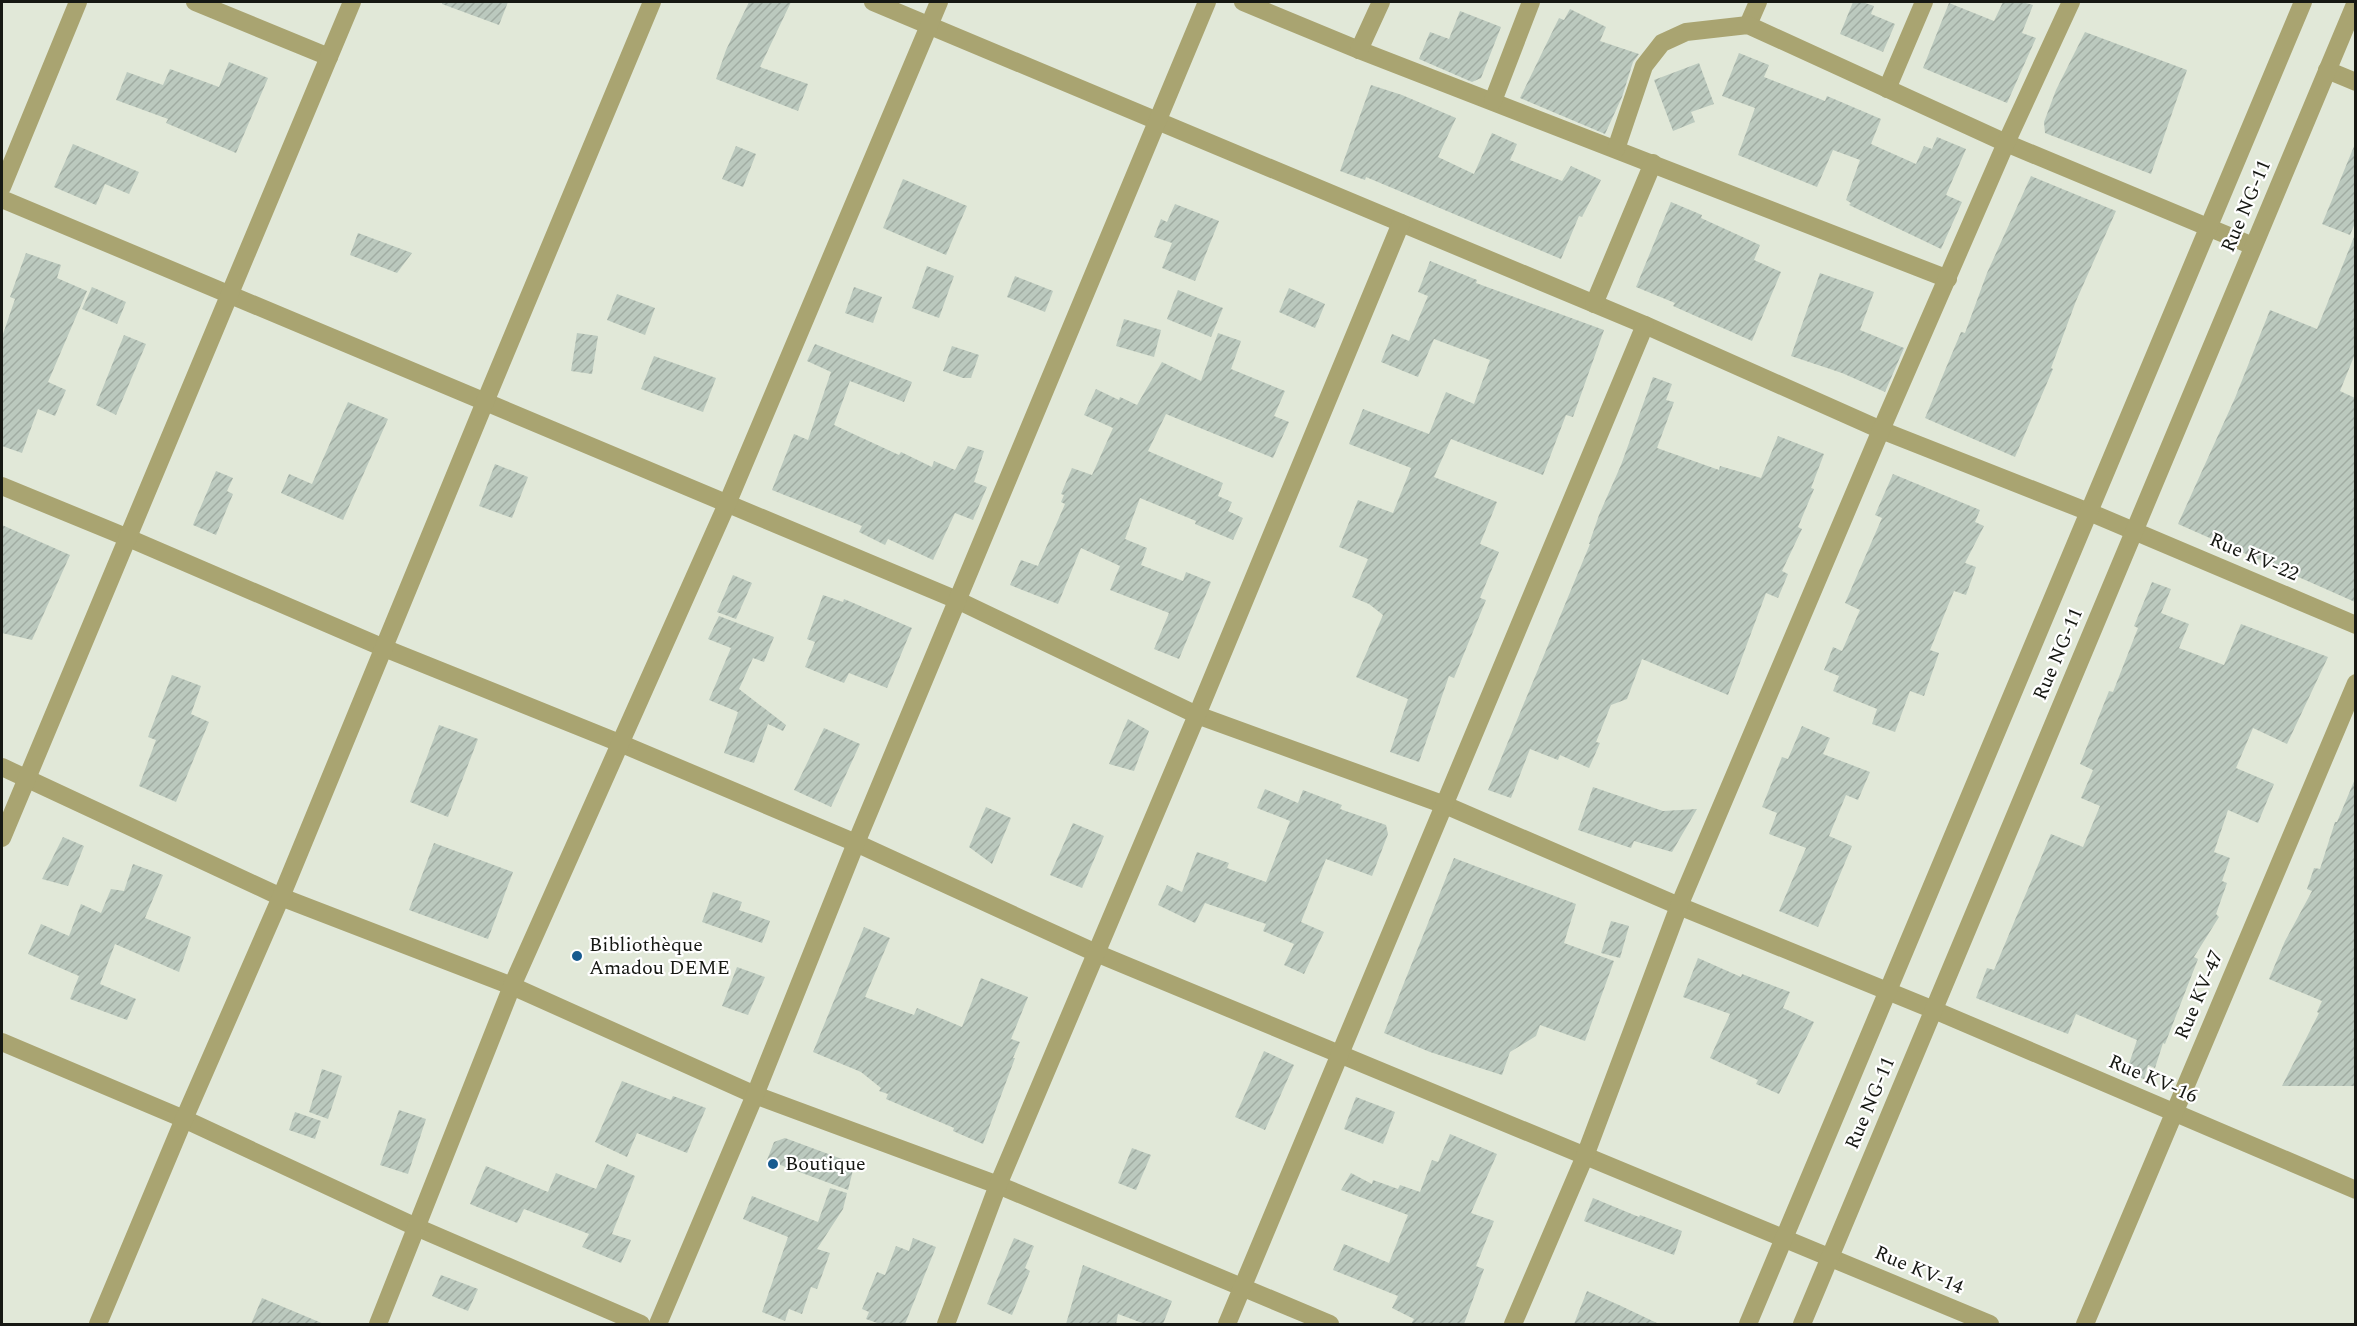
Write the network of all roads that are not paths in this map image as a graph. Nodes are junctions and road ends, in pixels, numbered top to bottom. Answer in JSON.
{"nodes":[{"id":1,"x":78,"y":2,"type":"edge"},
{"id":2,"x":195,"y":2,"type":"edge"},
{"id":3,"x":352,"y":2,"type":"edge"},
{"id":4,"x":652,"y":2,"type":"edge"},
{"id":5,"x":873,"y":2,"type":"edge"},
{"id":6,"x":939,"y":2,"type":"edge"},
{"id":7,"x":1207,"y":2,"type":"edge"},
{"id":8,"x":1243,"y":2,"type":"edge"},
{"id":9,"x":1381,"y":2,"type":"edge"},
{"id":10,"x":1531,"y":2,"type":"edge"},
{"id":11,"x":1758,"y":2,"type":"edge"},
{"id":12,"x":1924,"y":2,"type":"edge"},
{"id":13,"x":2071,"y":2,"type":"edge"},
{"id":14,"x":2304,"y":2,"type":"edge"},
{"id":15,"x":2355,"y":2,"type":"edge"},
{"id":16,"x":929,"y":25,"type":"junction"},
{"id":17,"x":1748,"y":25,"type":"junction"},
{"id":18,"x":1359,"y":50,"type":"junction"},
{"id":19,"x":329,"y":57,"type":"junction"},
{"id":20,"x":2327,"y":70,"type":"junction"},
{"id":21,"x":2355,"y":82,"type":"edge"},
{"id":22,"x":1887,"y":89,"type":"junction"},
{"id":23,"x":1493,"y":101,"type":"junction"},
{"id":24,"x":1157,"y":121,"type":"junction"},
{"id":25,"x":2006,"y":143,"type":"junction"},
{"id":26,"x":1616,"y":149,"type":"junction"},
{"id":27,"x":1653,"y":163,"type":"junction"},
{"id":28,"x":2,"y":187,"type":"edge"},
{"id":29,"x":2,"y":199,"type":"edge"},
{"id":30,"x":1401,"y":223,"type":"junction"},
{"id":31,"x":2209,"y":227,"type":"junction"},
{"id":32,"x":2253,"y":246,"type":"junction"},
{"id":33,"x":1948,"y":279,"type":"junction"},
{"id":34,"x":229,"y":294,"type":"junction"},
{"id":35,"x":1594,"y":304,"type":"junction"},
{"id":36,"x":1645,"y":326,"type":"junction"},
{"id":37,"x":485,"y":402,"type":"junction"},
{"id":38,"x":1881,"y":430,"type":"junction"},
{"id":39,"x":2,"y":486,"type":"edge"},
{"id":40,"x":727,"y":504,"type":"junction"},
{"id":41,"x":2089,"y":512,"type":"junction"},
{"id":42,"x":2134,"y":531,"type":"junction"},
{"id":43,"x":126,"y":537,"type":"junction"},
{"id":44,"x":957,"y":600,"type":"junction"},
{"id":45,"x":2355,"y":624,"type":"edge"},
{"id":46,"x":384,"y":648,"type":"junction"},
{"id":47,"x":2355,"y":683,"type":"edge"},
{"id":48,"x":1197,"y":715,"type":"junction"},
{"id":49,"x":622,"y":744,"type":"junction"},
{"id":50,"x":2,"y":767,"type":"edge"},
{"id":51,"x":27,"y":778,"type":"junction"},
{"id":52,"x":1445,"y":805,"type":"junction"},
{"id":53,"x":2,"y":838,"type":"edge"},
{"id":54,"x":856,"y":843,"type":"junction"},
{"id":55,"x":281,"y":897,"type":"junction"},
{"id":56,"x":1679,"y":906,"type":"junction"},
{"id":57,"x":1096,"y":953,"type":"junction"},
{"id":58,"x":512,"y":986,"type":"junction"},
{"id":59,"x":1888,"y":990,"type":"junction"},
{"id":60,"x":1934,"y":1010,"type":"junction"},
{"id":61,"x":2,"y":1042,"type":"edge"},
{"id":62,"x":1340,"y":1054,"type":"junction"},
{"id":63,"x":755,"y":1095,"type":"junction"},
{"id":64,"x":2174,"y":1112,"type":"junction"},
{"id":65,"x":184,"y":1119,"type":"junction"},
{"id":66,"x":1585,"y":1156,"type":"junction"},
{"id":67,"x":999,"y":1185,"type":"junction"},
{"id":68,"x":2355,"y":1190,"type":"edge"},
{"id":69,"x":416,"y":1227,"type":"junction"},
{"id":70,"x":1784,"y":1238,"type":"junction"},
{"id":71,"x":1830,"y":1257,"type":"junction"},
{"id":72,"x":1243,"y":1288,"type":"junction"},
{"id":73,"x":98,"y":1324,"type":"edge"},
{"id":74,"x":378,"y":1324,"type":"edge"},
{"id":75,"x":641,"y":1324,"type":"edge"},
{"id":76,"x":658,"y":1324,"type":"edge"},
{"id":77,"x":946,"y":1324,"type":"edge"},
{"id":78,"x":1227,"y":1324,"type":"edge"},
{"id":79,"x":1330,"y":1324,"type":"edge"},
{"id":80,"x":1513,"y":1324,"type":"edge"},
{"id":81,"x":1748,"y":1324,"type":"edge"},
{"id":82,"x":1802,"y":1324,"type":"edge"},
{"id":83,"x":1990,"y":1324,"type":"edge"},
{"id":84,"x":2085,"y":1324,"type":"edge"}],
"edges":[{"from":1,"to":28,"type":"street"},
{"from":2,"to":19,"type":"street"},
{"from":3,"to":19,"type":"street"},
{"from":4,"to":37,"type":"street"},
{"from":5,"to":16,"type":"street","name":"Rue KV-22"},
{"from":6,"to":16,"type":"street"},
{"from":7,"to":24,"type":"street"},
{"from":8,"to":18,"type":"street"},
{"from":9,"to":18,"type":"street"},
{"from":10,"to":23,"type":"street"},
{"from":11,"to":17,"type":"street"},
{"from":12,"to":22,"type":"street"},
{"from":13,"to":25,"type":"street"},
{"from":14,"to":31,"type":"street"},
{"from":15,"to":20,"type":"street","name":"Rue NG-11"},
{"from":16,"to":24,"type":"street","name":"Rue KV-22"},
{"from":16,"to":40,"type":"street"},
{"from":17,"to":22,"type":"street"},
{"from":17,"to":26,"type":"street"},
{"from":18,"to":23,"type":"street"},
{"from":19,"to":34,"type":"street"},
{"from":20,"to":21,"type":"street"},
{"from":20,"to":32,"type":"street","name":"Rue NG-11"},
{"from":22,"to":25,"type":"street"},
{"from":23,"to":26,"type":"street"},
{"from":24,"to":30,"type":"street","name":"Rue KV-22"},
{"from":24,"to":44,"type":"street"},
{"from":25,"to":31,"type":"street"},
{"from":25,"to":33,"type":"street"},
{"from":26,"to":27,"type":"street"},
{"from":27,"to":33,"type":"street"},
{"from":27,"to":35,"type":"street"},
{"from":29,"to":34,"type":"street","name":"Rue KV-16"},
{"from":30,"to":35,"type":"street","name":"Rue KV-22"},
{"from":30,"to":48,"type":"street"},
{"from":31,"to":32,"type":"street"},
{"from":31,"to":41,"type":"street"},
{"from":32,"to":42,"type":"street","name":"Rue NG-11"},
{"from":33,"to":38,"type":"street"},
{"from":34,"to":37,"type":"street","name":"Rue KV-16"},
{"from":34,"to":43,"type":"street"},
{"from":35,"to":36,"type":"street","name":"Rue KV-22"},
{"from":36,"to":38,"type":"street","name":"Rue KV-22"},
{"from":36,"to":52,"type":"street"},
{"from":37,"to":40,"type":"street","name":"Rue KV-16"},
{"from":37,"to":46,"type":"street"},
{"from":38,"to":41,"type":"street","name":"Rue KV-22"},
{"from":38,"to":56,"type":"street"},
{"from":39,"to":43,"type":"street","name":"Rue KV-14"},
{"from":40,"to":44,"type":"street","name":"Rue KV-16"},
{"from":40,"to":49,"type":"street"},
{"from":41,"to":42,"type":"street","name":"Rue KV-22"},
{"from":41,"to":59,"type":"street"},
{"from":42,"to":45,"type":"street","name":"Rue KV-22"},
{"from":42,"to":60,"type":"street","name":"Rue NG-11"},
{"from":43,"to":46,"type":"street","name":"Rue KV-14"},
{"from":43,"to":51,"type":"street"},
{"from":44,"to":48,"type":"street","name":"Rue KV-16"},
{"from":44,"to":54,"type":"street"},
{"from":46,"to":49,"type":"street","name":"Rue KV-14"},
{"from":46,"to":55,"type":"street"},
{"from":47,"to":64,"type":"street","name":"Rue KV-47"},
{"from":48,"to":52,"type":"street","name":"Rue KV-16"},
{"from":48,"to":57,"type":"street"},
{"from":49,"to":54,"type":"street","name":"Rue KV-14"},
{"from":49,"to":58,"type":"street"},
{"from":50,"to":51,"type":"street"},
{"from":51,"to":53,"type":"street"},
{"from":51,"to":55,"type":"street"},
{"from":52,"to":56,"type":"street","name":"Rue KV-16"},
{"from":52,"to":62,"type":"street"},
{"from":54,"to":57,"type":"street","name":"Rue KV-14"},
{"from":54,"to":63,"type":"street"},
{"from":55,"to":58,"type":"street"},
{"from":55,"to":65,"type":"street"},
{"from":56,"to":59,"type":"street","name":"Rue KV-16"},
{"from":56,"to":66,"type":"street"},
{"from":57,"to":62,"type":"street","name":"Rue KV-14"},
{"from":57,"to":67,"type":"street"},
{"from":58,"to":63,"type":"street"},
{"from":58,"to":69,"type":"street"},
{"from":59,"to":60,"type":"street","name":"Rue KV-16"},
{"from":59,"to":70,"type":"street"},
{"from":60,"to":64,"type":"street","name":"Rue KV-16"},
{"from":60,"to":71,"type":"street","name":"Rue NG-11"},
{"from":61,"to":65,"type":"street"},
{"from":62,"to":66,"type":"street","name":"Rue KV-14"},
{"from":62,"to":72,"type":"street"},
{"from":63,"to":67,"type":"street"},
{"from":63,"to":76,"type":"street"},
{"from":64,"to":68,"type":"street","name":"Rue KV-16"},
{"from":64,"to":84,"type":"street","name":"Rue KV-47"},
{"from":65,"to":69,"type":"street"},
{"from":65,"to":73,"type":"street"},
{"from":66,"to":70,"type":"street","name":"Rue KV-14"},
{"from":66,"to":80,"type":"street"},
{"from":67,"to":72,"type":"street"},
{"from":67,"to":77,"type":"street"},
{"from":69,"to":74,"type":"street"},
{"from":69,"to":75,"type":"street"},
{"from":70,"to":71,"type":"street","name":"Rue KV-14"},
{"from":70,"to":81,"type":"street"},
{"from":71,"to":82,"type":"street","name":"Rue NG-11"},
{"from":71,"to":83,"type":"street","name":"Rue KV-14"},
{"from":72,"to":78,"type":"street"},
{"from":72,"to":79,"type":"street"}]}
